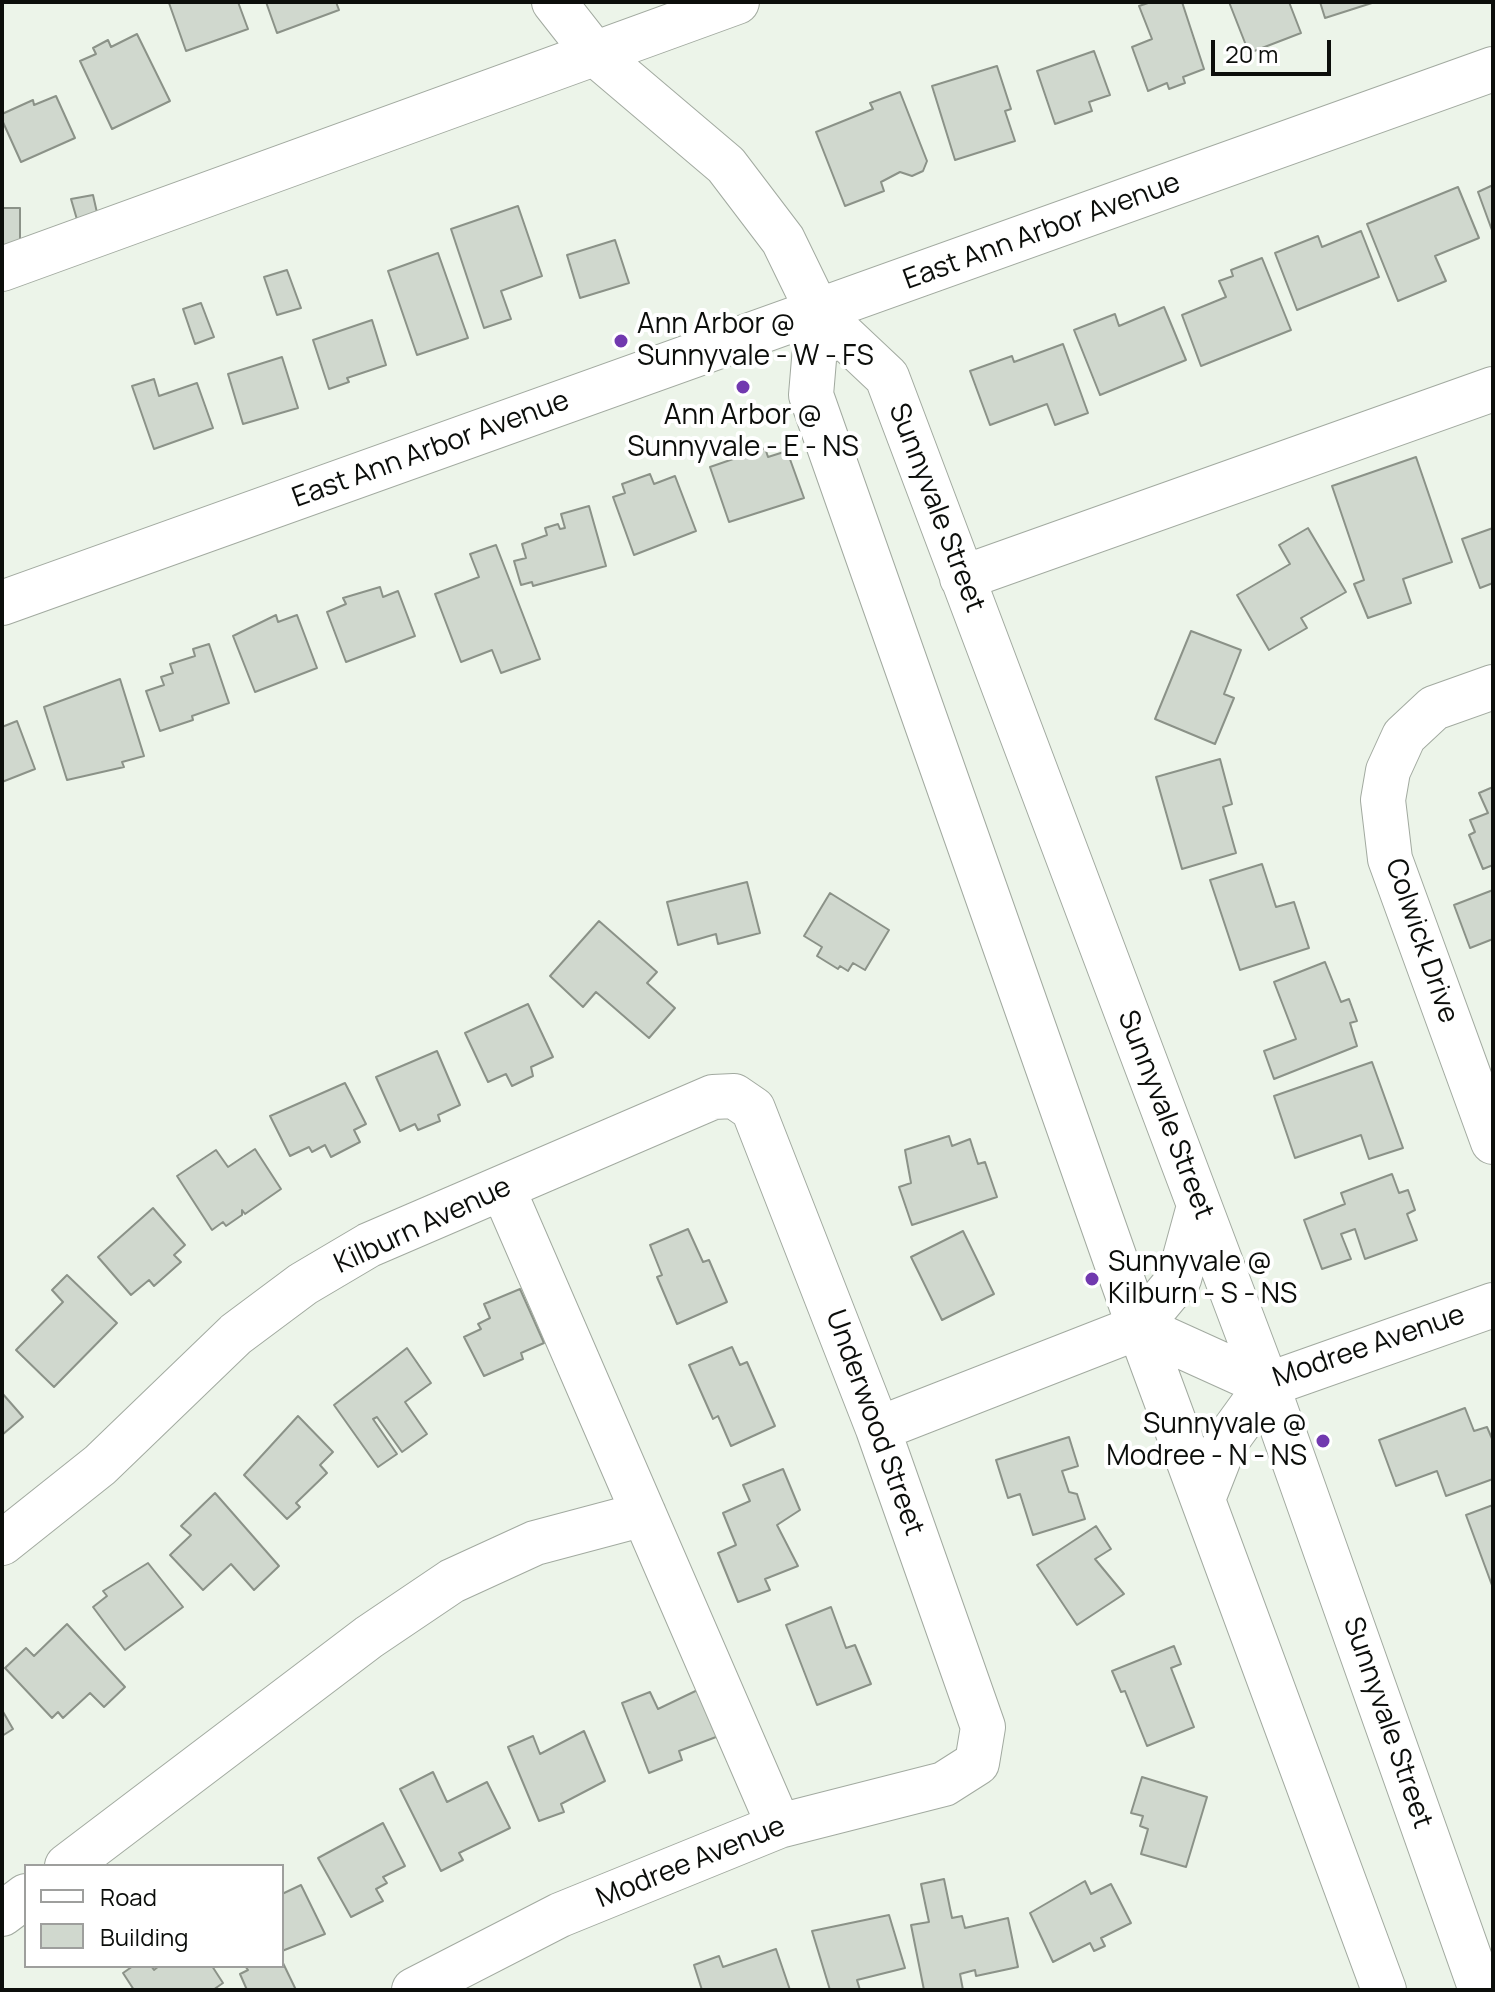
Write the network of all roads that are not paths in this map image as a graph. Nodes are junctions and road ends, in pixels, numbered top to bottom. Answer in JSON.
{"nodes":[{"id":1,"x":554,"y":2,"type":"edge"},
{"id":2,"x":737,"y":2,"type":"edge"},
{"id":3,"x":594,"y":53,"type":"junction"},
{"id":4,"x":1493,"y":69,"type":"edge"},
{"id":5,"x":2,"y":269,"type":"edge"},
{"id":6,"x":818,"y":312,"type":"junction"},
{"id":7,"x":1493,"y":389,"type":"edge"},
{"id":8,"x":962,"y":578,"type":"junction"},
{"id":9,"x":2,"y":603,"type":"edge"},
{"id":10,"x":1493,"y":687,"type":"edge"},
{"id":11,"x":734,"y":1096,"type":"joint"},
{"id":12,"x":1493,"y":1142,"type":"edge"},
{"id":13,"x":503,"y":1189,"type":"junction"},
{"id":14,"x":1199,"y":1206,"type":"junction"},
{"id":15,"x":1493,"y":1305,"type":"edge"},
{"id":16,"x":1139,"y":1327,"type":"junction"},
{"id":17,"x":1267,"y":1385,"type":"junction"},
{"id":18,"x":878,"y":1429,"type":"junction"},
{"id":19,"x":1203,"y":1499,"type":"junction"},
{"id":20,"x":644,"y":1514,"type":"junction"},
{"id":21,"x":2,"y":1543,"type":"edge"},
{"id":22,"x":977,"y":1763,"type":"joint"},
{"id":23,"x":779,"y":1826,"type":"junction"},
{"id":24,"x":70,"y":1864,"type":"edge"},
{"id":25,"x":24,"y":1898,"type":"edge"},
{"id":26,"x":2,"y":1914,"type":"edge"},
{"id":27,"x":414,"y":1990,"type":"edge"},
{"id":28,"x":1384,"y":1990,"type":"edge"},
{"id":29,"x":1481,"y":1990,"type":"edge"}],
"edges":[{"from":1,"to":3,"type":"street","name":"Sunnyvale Street"},
{"from":2,"to":3,"type":"street"},
{"from":3,"to":5,"type":"street"},
{"from":3,"to":6,"type":"street","name":"Sunnyvale Street"},
{"from":4,"to":6,"type":"street","name":"East Ann Arbor Avenue"},
{"from":6,"to":8,"type":"street","name":"Sunnyvale Street"},
{"from":6,"to":9,"type":"street","name":"East Ann Arbor Avenue"},
{"from":6,"to":16,"type":"street"},
{"from":7,"to":8,"type":"street"},
{"from":8,"to":14,"type":"street","name":"Sunnyvale Street"},
{"from":10,"to":12,"type":"street","name":"Colwick Drive"},
{"from":11,"to":13,"type":"street","name":"Kilburn Avenue"},
{"from":11,"to":18,"type":"street","name":"Underwood Street"},
{"from":13,"to":20,"type":"street"},
{"from":13,"to":21,"type":"street","name":"Kilburn Avenue"},
{"from":14,"to":16,"type":"street"},
{"from":14,"to":17,"type":"street","name":"Sunnyvale Street"},
{"from":15,"to":17,"type":"street","name":"Modree Avenue"},
{"from":16,"to":17,"type":"street","name":"Modree Avenue"},
{"from":16,"to":18,"type":"street"},
{"from":16,"to":19,"type":"street"},
{"from":17,"to":19,"type":"street"},
{"from":17,"to":29,"type":"street","name":"Sunnyvale Street"},
{"from":18,"to":22,"type":"street","name":"Underwood Street"},
{"from":19,"to":28,"type":"street"},
{"from":20,"to":23,"type":"street"},
{"from":20,"to":24,"type":"street"},
{"from":22,"to":23,"type":"street","name":"Modree Avenue"},
{"from":23,"to":27,"type":"street","name":"Modree Avenue"},
{"from":25,"to":26,"type":"street"}]}
